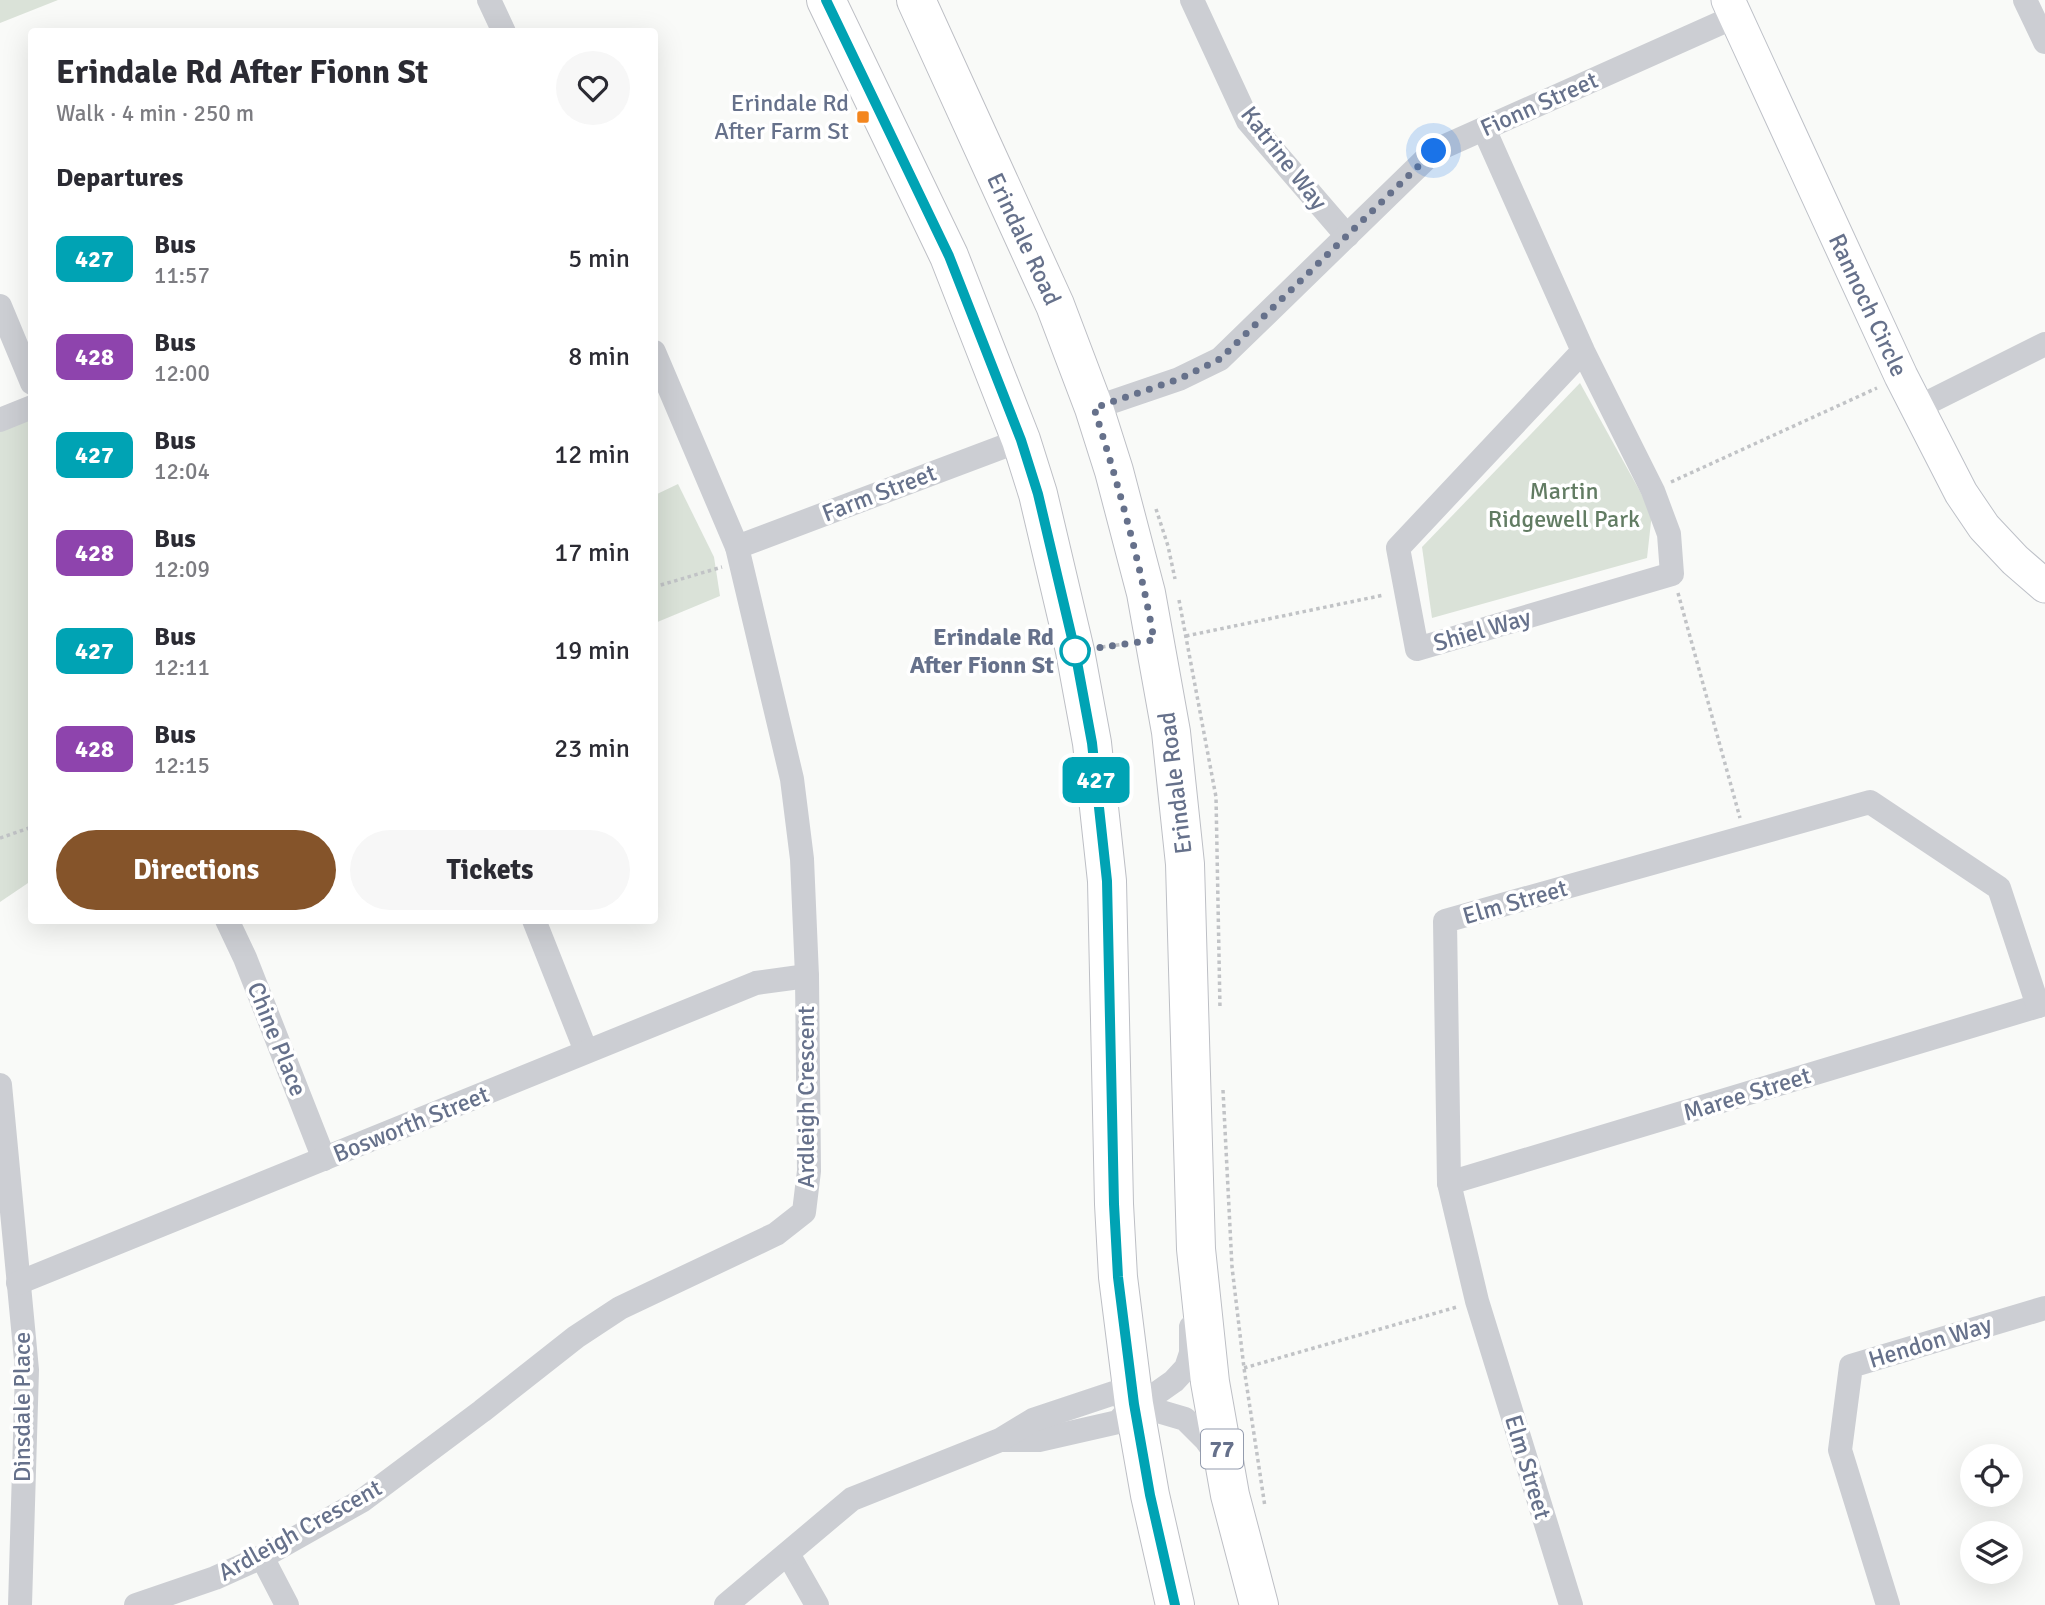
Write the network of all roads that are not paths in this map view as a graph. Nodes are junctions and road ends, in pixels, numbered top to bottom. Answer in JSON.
{"nodes":[{"id":1,"x":489,"y":0,"type":"edge"},
{"id":2,"x":826,"y":0,"type":"edge"},
{"id":3,"x":916,"y":0,"type":"edge"},
{"id":4,"x":1192,"y":0,"type":"edge"},
{"id":5,"x":2025,"y":0,"type":"edge"},
{"id":6,"x":1731,"y":8,"type":"edge"},
{"id":7,"x":502,"y":28,"type":"edge"},
{"id":8,"x":2045,"y":42,"type":"edge"},
{"id":9,"x":1484,"y":129,"type":"junction"},
{"id":10,"x":1347,"y":236,"type":"junction"},
{"id":11,"x":0,"y":306,"type":"edge"},
{"id":12,"x":2045,"y":344,"type":"edge"},
{"id":13,"x":1583,"y":351,"type":"junction"},
{"id":14,"x":658,"y":362,"type":"edge"},
{"id":15,"x":28,"y":373,"type":"edge"},
{"id":16,"x":1094,"y":408,"type":"junction"},
{"id":17,"x":1917,"y":408,"type":"junction"},
{"id":18,"x":28,"y":409,"type":"edge"},
{"id":19,"x":0,"y":420,"type":"edge"},
{"id":20,"x":1021,"y":440,"type":"junction"},
{"id":21,"x":738,"y":554,"type":"junction"},
{"id":22,"x":2045,"y":586,"type":"edge"},
{"id":23,"x":229,"y":924,"type":"edge"},
{"id":24,"x":536,"y":924,"type":"edge"},
{"id":25,"x":807,"y":976,"type":"junction"},
{"id":26,"x":2042,"y":1005,"type":"edge"},
{"id":27,"x":586,"y":1051,"type":"junction"},
{"id":28,"x":0,"y":1085,"type":"edge"},
{"id":29,"x":324,"y":1159,"type":"junction"},
{"id":30,"x":1449,"y":1183,"type":"junction"},
{"id":31,"x":18,"y":1283,"type":"junction"},
{"id":32,"x":1201,"y":1290,"type":"junction"},
{"id":33,"x":2045,"y":1308,"type":"edge"},
{"id":34,"x":1134,"y":1404,"type":"junction"},
{"id":35,"x":1225,"y":1466,"type":"junction"},
{"id":36,"x":788,"y":1555,"type":"junction"},
{"id":37,"x":262,"y":1556,"type":"junction"},
{"id":38,"x":20,"y":1605,"type":"edge"},
{"id":39,"x":136,"y":1605,"type":"edge"},
{"id":40,"x":287,"y":1605,"type":"edge"},
{"id":41,"x":726,"y":1605,"type":"edge"},
{"id":42,"x":817,"y":1605,"type":"edge"},
{"id":43,"x":1175,"y":1605,"type":"edge"},
{"id":44,"x":1259,"y":1605,"type":"edge"},
{"id":45,"x":1571,"y":1605,"type":"edge"},
{"id":46,"x":1888,"y":1605,"type":"edge"}],
"edges":[{"from":1,"to":7,"type":"street"},
{"from":2,"to":20,"type":"main road"},
{"from":3,"to":16,"type":"main road","name":"Erindale Road","number":"77"},
{"from":4,"to":10,"type":"street","name":"Katrine Way"},
{"from":5,"to":8,"type":"street"},
{"from":6,"to":9,"type":"street","name":"Fionn Street"},
{"from":6,"to":17,"type":"street","name":"Rannoch Circle"},
{"from":9,"to":10,"type":"street","name":"Fionn Street"},
{"from":9,"to":13,"type":"street"},
{"from":10,"to":16,"type":"street","name":"Fionn Street"},
{"from":11,"to":15,"type":"street"},
{"from":12,"to":17,"type":"street"},
{"from":13,"to":13,"type":"street","name":"Shiel Way"},
{"from":14,"to":21,"type":"street","name":"Ardleigh Crescent"},
{"from":16,"to":32,"type":"main road","name":"Erindale Road","number":"77"},
{"from":17,"to":22,"type":"street","name":"Rannoch Circle"},
{"from":18,"to":19,"type":"street"},
{"from":20,"to":21,"type":"street","name":"Farm Street"},
{"from":20,"to":34,"type":"main road"},
{"from":21,"to":25,"type":"street","name":"Ardleigh Crescent"},
{"from":23,"to":29,"type":"street","name":"Chine Place"},
{"from":24,"to":27,"type":"street"},
{"from":25,"to":27,"type":"street","name":"Bosworth Street"},
{"from":25,"to":37,"type":"street","name":"Ardleigh Crescent"},
{"from":26,"to":30,"type":"street","name":"Maree Street"},
{"from":26,"to":30,"type":"street","name":"Elm Street"},
{"from":27,"to":29,"type":"street","name":"Bosworth Street"},
{"from":28,"to":31,"type":"street","name":"Dinsdale Place"},
{"from":29,"to":31,"type":"street","name":"Bosworth Street"},
{"from":30,"to":45,"type":"street","name":"Elm Street"},
{"from":31,"to":38,"type":"street","name":"Dinsdale Place"},
{"from":32,"to":34,"type":"street"},
{"from":32,"to":35,"type":"main road","name":"Erindale Road","number":"77"},
{"from":33,"to":46,"type":"street","name":"Hendon Way"},
{"from":34,"to":35,"type":"street"},
{"from":34,"to":36,"type":"street"},
{"from":34,"to":43,"type":"main road"},
{"from":35,"to":44,"type":"main road","name":"Erindale Road","number":"77"},
{"from":36,"to":41,"type":"street"},
{"from":36,"to":42,"type":"street"},
{"from":37,"to":39,"type":"street","name":"Ardleigh Crescent"},
{"from":37,"to":40,"type":"street"}]}
